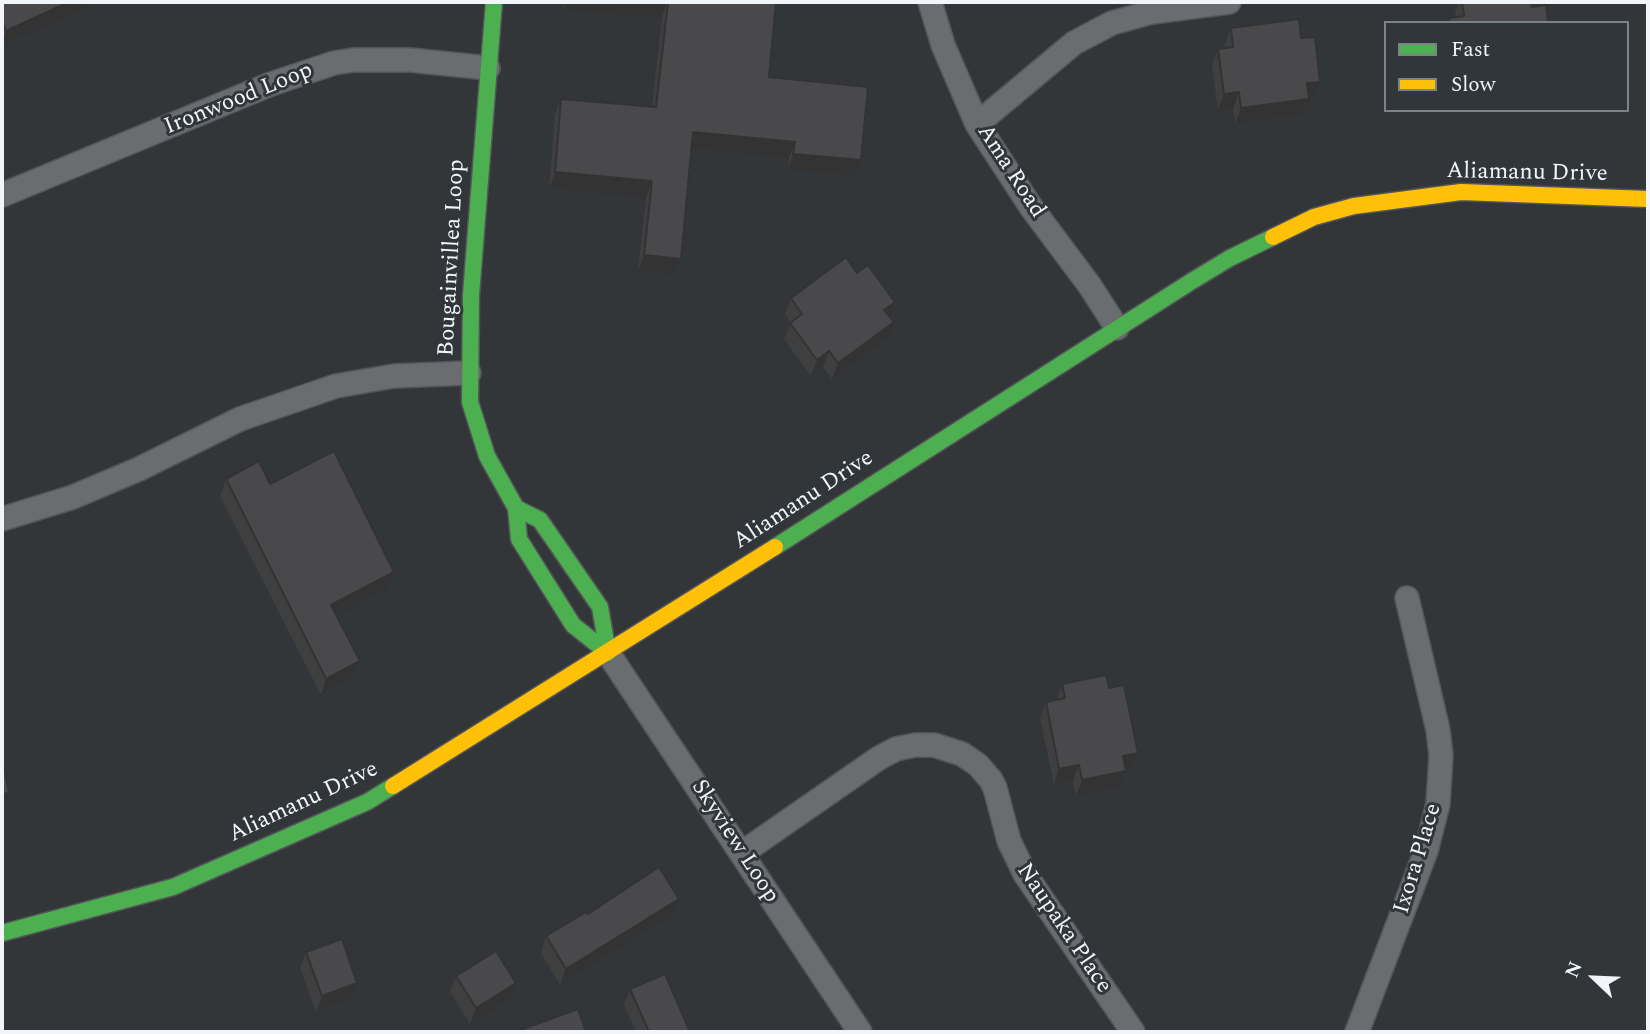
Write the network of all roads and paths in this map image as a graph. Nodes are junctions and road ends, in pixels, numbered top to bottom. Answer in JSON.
{"nodes":[{"id":1,"x":494,"y":2,"type":"edge"},
{"id":2,"x":930,"y":2,"type":"edge"},
{"id":3,"x":1229,"y":2,"type":"edge"},
{"id":4,"x":488,"y":68,"type":"junction"},
{"id":5,"x":977,"y":124,"type":"junction"},
{"id":6,"x":2,"y":195,"type":"edge"},
{"id":7,"x":1648,"y":199,"type":"edge"},
{"id":8,"x":1117,"y":328,"type":"junction"},
{"id":9,"x":469,"y":373,"type":"junction"},
{"id":10,"x":516,"y":508,"type":"junction"},
{"id":11,"x":2,"y":519,"type":"edge"},
{"id":12,"x":1407,"y":598,"type":"dead end"},
{"id":13,"x":608,"y":653,"type":"junction"},
{"id":14,"x":742,"y":853,"type":"junction"},
{"id":15,"x":2,"y":933,"type":"edge"},
{"id":16,"x":860,"y":1032,"type":"edge"},
{"id":17,"x":1133,"y":1032,"type":"edge"},
{"id":18,"x":1357,"y":1032,"type":"edge"}],
"edges":[{"from":1,"to":4,"type":"street","name":"Bougainvillea Loop"},
{"from":2,"to":5,"type":"street","name":"Ama Road"},
{"from":3,"to":5,"type":"street"},
{"from":4,"to":6,"type":"street","name":"Ironwood Loop"},
{"from":4,"to":9,"type":"street","name":"Bougainvillea Loop"},
{"from":5,"to":8,"type":"street","name":"Ama Road"},
{"from":7,"to":8,"type":"street","name":"Aliamanu Drive"},
{"from":8,"to":13,"type":"street","name":"Aliamanu Drive"},
{"from":9,"to":10,"type":"street","name":"Bougainvillea Loop"},
{"from":9,"to":11,"type":"street"},
{"from":10,"to":13,"type":"street"},
{"from":10,"to":13,"type":"street"},
{"from":12,"to":18,"type":"street","name":"Ixora Place"},
{"from":13,"to":14,"type":"street","name":"Skyview Loop"},
{"from":13,"to":15,"type":"street","name":"Aliamanu Drive"},
{"from":14,"to":16,"type":"street","name":"Skyview Loop"},
{"from":14,"to":17,"type":"street","name":"Naupaka Place"}]}
